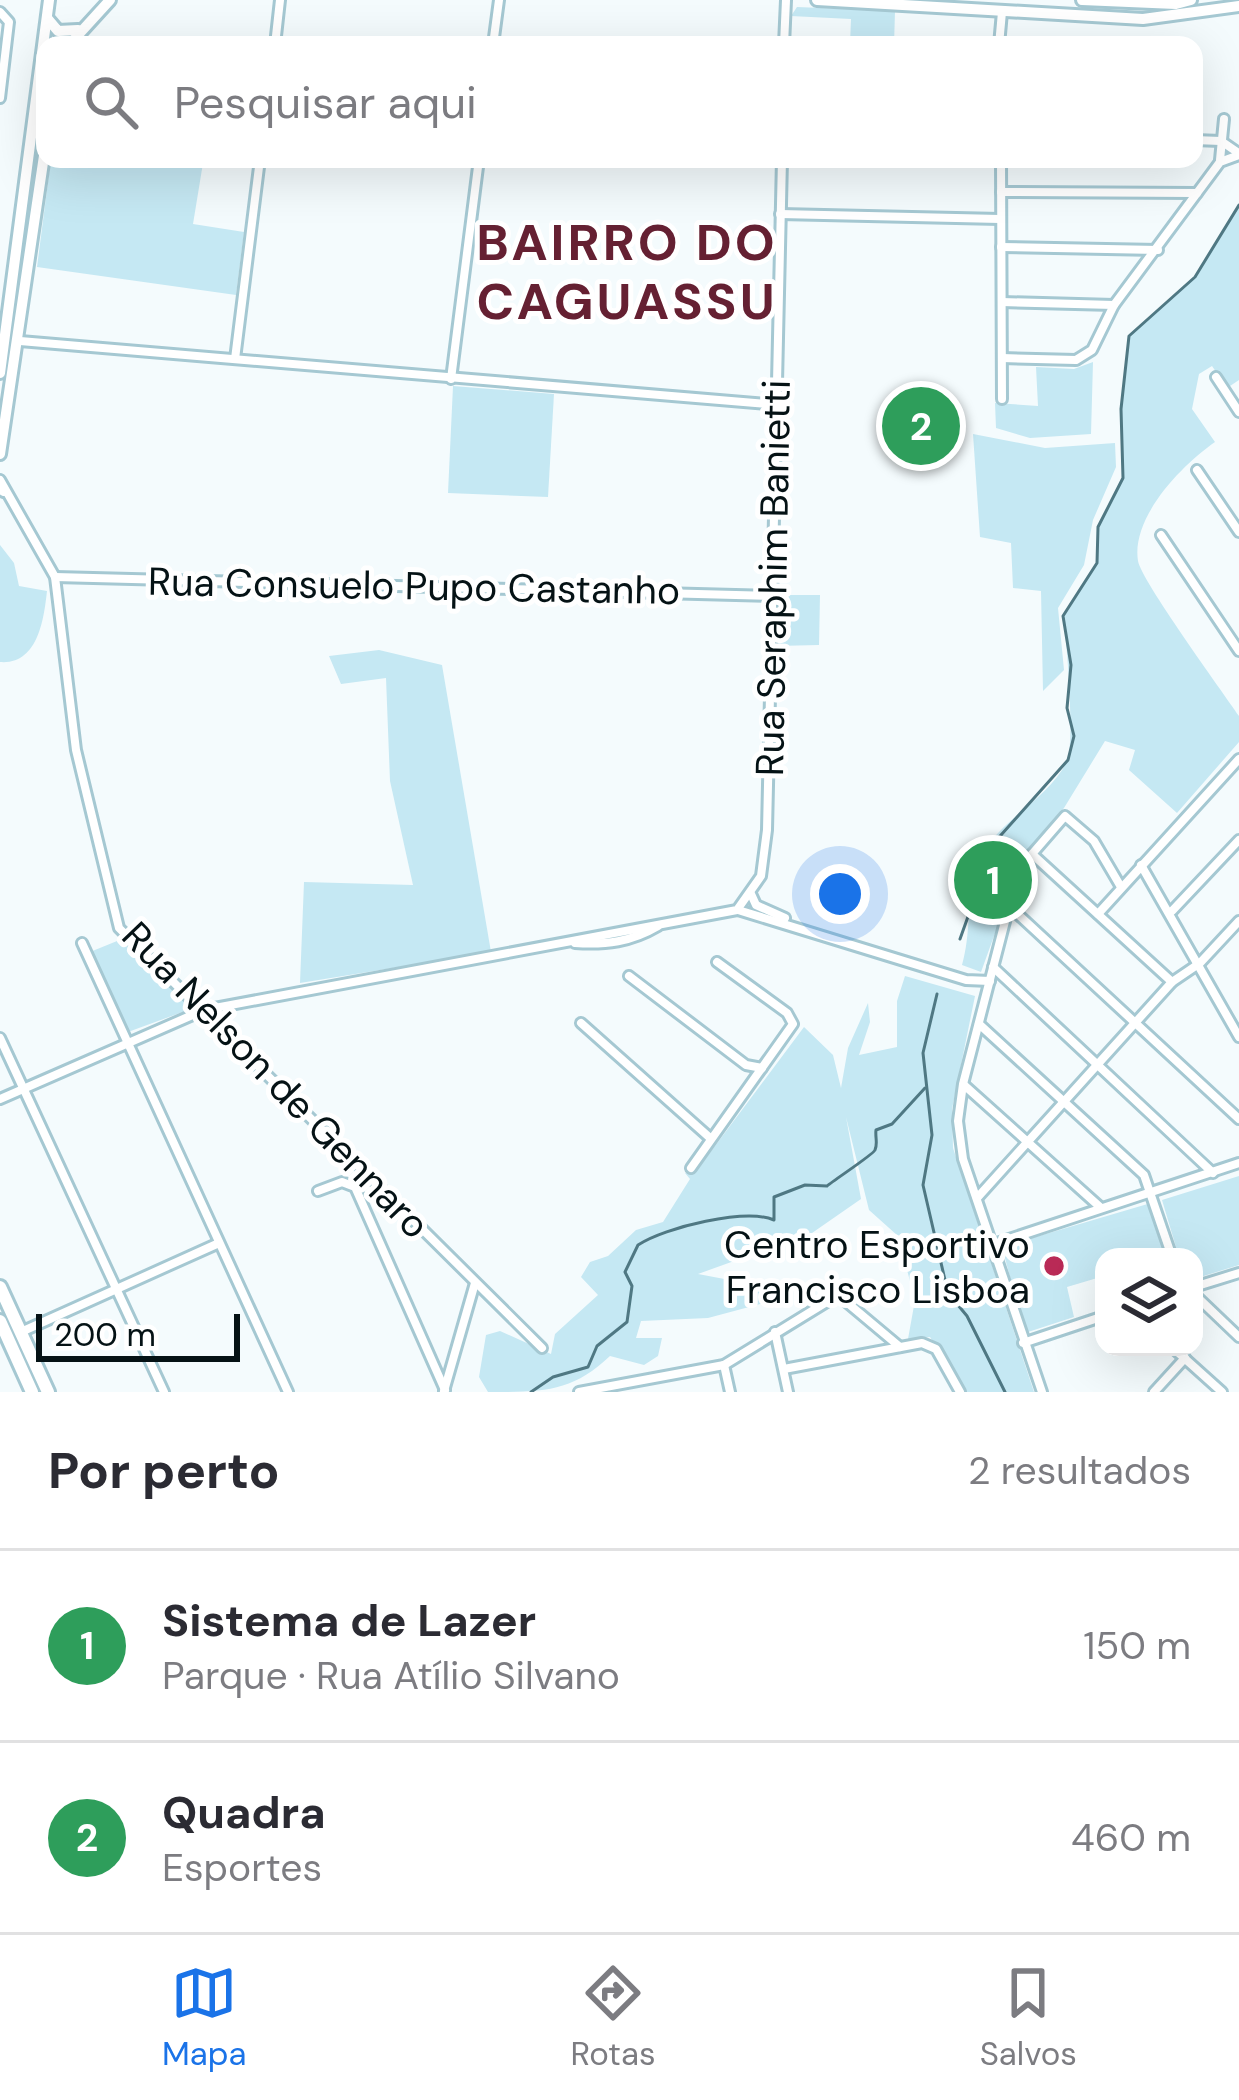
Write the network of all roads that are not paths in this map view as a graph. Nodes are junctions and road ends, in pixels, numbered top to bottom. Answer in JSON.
{"nodes":[{"id":1,"x":280,"y":0,"type":"edge"},
{"id":2,"x":499,"y":0,"type":"edge"},
{"id":3,"x":785,"y":0,"type":"edge"},
{"id":4,"x":817,"y":0,"type":"edge"},
{"id":5,"x":1082,"y":0,"type":"edge"},
{"id":6,"x":1191,"y":0,"type":"edge"},
{"id":7,"x":110,"y":1,"type":"edge"},
{"id":8,"x":50,"y":6,"type":"edge"},
{"id":9,"x":1239,"y":6,"type":"edge"},
{"id":10,"x":1004,"y":10,"type":"junction"},
{"id":11,"x":0,"y":12,"type":"edge"},
{"id":12,"x":79,"y":30,"type":"junction"},
{"id":13,"x":46,"y":36,"type":"edge"},
{"id":14,"x":75,"y":36,"type":"edge"},
{"id":15,"x":276,"y":36,"type":"edge"},
{"id":16,"x":495,"y":36,"type":"edge"},
{"id":17,"x":784,"y":36,"type":"edge"},
{"id":18,"x":999,"y":36,"type":"edge"},
{"id":19,"x":2,"y":66,"type":"edge"},
{"id":20,"x":0,"y":98,"type":"edge"},
{"id":21,"x":36,"y":109,"type":"edge"},
{"id":22,"x":1224,"y":118,"type":"dead end"},
{"id":23,"x":1203,"y":140,"type":"edge"},
{"id":24,"x":1221,"y":141,"type":"junction"},
{"id":25,"x":1239,"y":154,"type":"edge"},
{"id":26,"x":1220,"y":162,"type":"junction"},
{"id":27,"x":43,"y":168,"type":"edge"},
{"id":28,"x":259,"y":168,"type":"edge"},
{"id":29,"x":478,"y":168,"type":"edge"},
{"id":30,"x":782,"y":168,"type":"edge"},
{"id":31,"x":1001,"y":168,"type":"edge"},
{"id":32,"x":1001,"y":192,"type":"junction"},
{"id":33,"x":1200,"y":192,"type":"junction"},
{"id":34,"x":1157,"y":194,"type":"junction"},
{"id":35,"x":780,"y":214,"type":"junction"},
{"id":36,"x":1181,"y":217,"type":"junction"},
{"id":37,"x":1000,"y":220,"type":"junction"},
{"id":38,"x":1001,"y":247,"type":"junction"},
{"id":39,"x":1128,"y":250,"type":"junction"},
{"id":40,"x":1158,"y":250,"type":"junction"},
{"id":41,"x":1140,"y":273,"type":"junction"},
{"id":42,"x":1002,"y":302,"type":"junction"},
{"id":43,"x":1085,"y":304,"type":"junction"},
{"id":44,"x":1114,"y":305,"type":"junction"},
{"id":45,"x":1104,"y":327,"type":"junction"},
{"id":46,"x":20,"y":340,"type":"junction"},
{"id":47,"x":1002,"y":358,"type":"junction"},
{"id":48,"x":236,"y":359,"type":"junction"},
{"id":49,"x":0,"y":373,"type":"edge"},
{"id":50,"x":1216,"y":377,"type":"dead end"},
{"id":51,"x":451,"y":380,"type":"junction"},
{"id":52,"x":1002,"y":399,"type":"dead end"},
{"id":53,"x":779,"y":405,"type":"junction"},
{"id":54,"x":1239,"y":412,"type":"edge"},
{"id":55,"x":0,"y":454,"type":"edge"},
{"id":56,"x":1197,"y":470,"type":"dead end"},
{"id":57,"x":3,"y":489,"type":"edge"},
{"id":58,"x":1239,"y":532,"type":"edge"},
{"id":59,"x":1161,"y":535,"type":"dead end"},
{"id":60,"x":55,"y":577,"type":"junction"},
{"id":61,"x":774,"y":596,"type":"junction"},
{"id":62,"x":1239,"y":651,"type":"edge"},
{"id":63,"x":1239,"y":759,"type":"edge"},
{"id":64,"x":1239,"y":840,"type":"edge"},
{"id":65,"x":1032,"y":854,"type":"junction"},
{"id":66,"x":1141,"y":865,"type":"junction"},
{"id":67,"x":1121,"y":887,"type":"junction"},
{"id":68,"x":752,"y":894,"type":"junction"},
{"id":69,"x":740,"y":906,"type":"junction"},
{"id":70,"x":1009,"y":906,"type":"junction"},
{"id":71,"x":1172,"y":911,"type":"junction"},
{"id":72,"x":1098,"y":914,"type":"junction"},
{"id":73,"x":1239,"y":921,"type":"edge"},
{"id":74,"x":814,"y":931,"type":"junction"},
{"id":75,"x":82,"y":943,"type":"dead end"},
{"id":76,"x":717,"y":962,"type":"dead end"},
{"id":77,"x":1200,"y":963,"type":"junction"},
{"id":78,"x":993,"y":967,"type":"junction"},
{"id":79,"x":629,"y":976,"type":"dead end"},
{"id":80,"x":990,"y":980,"type":"junction"},
{"id":81,"x":1172,"y":982,"type":"junction"},
{"id":82,"x":1239,"y":1003,"type":"edge"},
{"id":83,"x":200,"y":1012,"type":"junction"},
{"id":84,"x":1227,"y":1015,"type":"junction"},
{"id":85,"x":580,"y":1023,"type":"dead end"},
{"id":86,"x":1135,"y":1023,"type":"junction"},
{"id":87,"x":979,"y":1024,"type":"junction"},
{"id":88,"x":1239,"y":1037,"type":"edge"},
{"id":89,"x":0,"y":1038,"type":"edge"},
{"id":90,"x":128,"y":1042,"type":"junction"},
{"id":91,"x":1099,"y":1064,"type":"junction"},
{"id":92,"x":746,"y":1065,"type":"junction"},
{"id":93,"x":762,"y":1068,"type":"junction"},
{"id":94,"x":752,"y":1080,"type":"junction"},
{"id":95,"x":963,"y":1084,"type":"junction"},
{"id":96,"x":23,"y":1088,"type":"junction"},
{"id":97,"x":0,"y":1099,"type":"edge"},
{"id":98,"x":1063,"y":1102,"type":"junction"},
{"id":99,"x":1239,"y":1120,"type":"edge"},
{"id":100,"x":709,"y":1138,"type":"junction"},
{"id":101,"x":1027,"y":1142,"type":"junction"},
{"id":102,"x":1239,"y":1163,"type":"edge"},
{"id":103,"x":692,"y":1168,"type":"dead end"},
{"id":104,"x":1213,"y":1173,"type":"junction"},
{"id":105,"x":317,"y":1191,"type":"dead end"},
{"id":106,"x":1152,"y":1191,"type":"junction"},
{"id":107,"x":977,"y":1198,"type":"junction"},
{"id":108,"x":1101,"y":1208,"type":"junction"},
{"id":109,"x":219,"y":1243,"type":"junction"},
{"id":110,"x":991,"y":1245,"type":"junction"},
{"id":111,"x":1169,"y":1248,"type":"edge"},
{"id":112,"x":1239,"y":1273,"type":"edge"},
{"id":113,"x":475,"y":1283,"type":"junction"},
{"id":114,"x":0,"y":1287,"type":"edge"},
{"id":115,"x":1203,"y":1287,"type":"edge"},
{"id":116,"x":116,"y":1289,"type":"junction"},
{"id":117,"x":1203,"y":1300,"type":"edge"},
{"id":118,"x":1095,"y":1319,"type":"edge"},
{"id":119,"x":0,"y":1321,"type":"edge"},
{"id":120,"x":21,"y":1332,"type":"junction"},
{"id":121,"x":775,"y":1332,"type":"junction"},
{"id":122,"x":888,"y":1332,"type":"junction"},
{"id":123,"x":1239,"y":1337,"type":"edge"},
{"id":124,"x":760,"y":1342,"type":"junction"},
{"id":125,"x":1023,"y":1342,"type":"junction"},
{"id":126,"x":900,"y":1347,"type":"junction"},
{"id":127,"x":542,"y":1348,"type":"dead end"},
{"id":128,"x":887,"y":1349,"type":"junction"},
{"id":129,"x":781,"y":1355,"type":"junction"},
{"id":130,"x":1183,"y":1356,"type":"edge"},
{"id":131,"x":1185,"y":1358,"type":"junction"},
{"id":132,"x":724,"y":1365,"type":"junction"},
{"id":133,"x":784,"y":1369,"type":"junction"},
{"id":134,"x":444,"y":1391,"type":"edge"},
{"id":135,"x":32,"y":1392,"type":"edge"},
{"id":136,"x":48,"y":1392,"type":"edge"},
{"id":137,"x":164,"y":1392,"type":"edge"},
{"id":138,"x":288,"y":1392,"type":"edge"},
{"id":139,"x":579,"y":1392,"type":"edge"},
{"id":140,"x":730,"y":1392,"type":"edge"},
{"id":141,"x":788,"y":1392,"type":"edge"},
{"id":142,"x":960,"y":1392,"type":"edge"},
{"id":143,"x":1042,"y":1392,"type":"edge"},
{"id":144,"x":1154,"y":1392,"type":"edge"},
{"id":145,"x":1222,"y":1392,"type":"edge"}],
"edges":[{"from":1,"to":15,"type":"street"},
{"from":2,"to":16,"type":"street"},
{"from":3,"to":17,"type":"street"},
{"from":4,"to":10,"type":"main road"},
{"from":5,"to":6,"type":"main road"},
{"from":7,"to":12,"type":"main road"},
{"from":8,"to":12,"type":"main road"},
{"from":8,"to":13,"type":"main road"},
{"from":9,"to":10,"type":"main road"},
{"from":10,"to":18,"type":"street"},
{"from":11,"to":19,"type":"street"},
{"from":12,"to":14,"type":"main road"},
{"from":19,"to":20,"type":"street"},
{"from":21,"to":49,"type":"main road"},
{"from":22,"to":24,"type":"street"},
{"from":23,"to":24,"type":"street"},
{"from":24,"to":25,"type":"street"},
{"from":24,"to":26,"type":"street"},
{"from":25,"to":26,"type":"street"},
{"from":26,"to":33,"type":"street"},
{"from":27,"to":46,"type":"main road"},
{"from":28,"to":48,"type":"street"},
{"from":29,"to":51,"type":"street"},
{"from":30,"to":35,"type":"street","name":"Rua Seraphim Banietti"},
{"from":31,"to":32,"type":"street"},
{"from":32,"to":34,"type":"street"},
{"from":32,"to":37,"type":"street"},
{"from":33,"to":34,"type":"street"},
{"from":33,"to":36,"type":"street"},
{"from":34,"to":36,"type":"street"},
{"from":35,"to":37,"type":"street"},
{"from":35,"to":53,"type":"street","name":"Rua Seraphim Banietti"},
{"from":36,"to":40,"type":"street"},
{"from":37,"to":38,"type":"street"},
{"from":38,"to":39,"type":"street"},
{"from":38,"to":42,"type":"street"},
{"from":39,"to":40,"type":"street"},
{"from":39,"to":41,"type":"street"},
{"from":40,"to":41,"type":"street"},
{"from":41,"to":44,"type":"street"},
{"from":42,"to":43,"type":"street"},
{"from":42,"to":47,"type":"street"},
{"from":43,"to":44,"type":"street"},
{"from":43,"to":45,"type":"street"},
{"from":44,"to":45,"type":"street"},
{"from":45,"to":47,"type":"street"},
{"from":46,"to":48,"type":"street"},
{"from":46,"to":55,"type":"main road"},
{"from":47,"to":52,"type":"street"},
{"from":48,"to":51,"type":"street"},
{"from":50,"to":54,"type":"street"},
{"from":51,"to":53,"type":"street"},
{"from":53,"to":61,"type":"street","name":"Rua Seraphim Banietti"},
{"from":56,"to":58,"type":"street"},
{"from":57,"to":60,"type":"street","name":"Rua Nelson de Gennaro"},
{"from":59,"to":62,"type":"street"},
{"from":60,"to":61,"type":"street","name":"Rua Consuelo Pupo Castanho"},
{"from":60,"to":83,"type":"street","name":"Rua Nelson de Gennaro"},
{"from":61,"to":68,"type":"street","name":"Rua Seraphim Banietti"},
{"from":63,"to":66,"type":"street"},
{"from":64,"to":71,"type":"street"},
{"from":65,"to":67,"type":"street"},
{"from":65,"to":70,"type":"street"},
{"from":65,"to":72,"type":"street"},
{"from":66,"to":67,"type":"street"},
{"from":66,"to":71,"type":"street"},
{"from":67,"to":72,"type":"street"},
{"from":68,"to":69,"type":"street","name":"Rua Seraphim Banietti"},
{"from":68,"to":74,"type":"street"},
{"from":69,"to":74,"type":"street"},
{"from":69,"to":83,"type":"street"},
{"from":70,"to":78,"type":"street"},
{"from":70,"to":86,"type":"street"},
{"from":71,"to":77,"type":"street"},
{"from":72,"to":81,"type":"street"},
{"from":73,"to":77,"type":"street"},
{"from":74,"to":80,"type":"street"},
{"from":75,"to":90,"type":"street"},
{"from":76,"to":93,"type":"street"},
{"from":77,"to":81,"type":"street"},
{"from":77,"to":84,"type":"street"},
{"from":78,"to":80,"type":"street"},
{"from":78,"to":91,"type":"street"},
{"from":79,"to":92,"type":"street"},
{"from":80,"to":87,"type":"street"},
{"from":81,"to":86,"type":"street"},
{"from":82,"to":84,"type":"street"},
{"from":83,"to":90,"type":"street"},
{"from":83,"to":113,"type":"street","name":"Rua Nelson de Gennaro"},
{"from":84,"to":88,"type":"street"},
{"from":85,"to":100,"type":"street"},
{"from":86,"to":91,"type":"street"},
{"from":86,"to":99,"type":"street"},
{"from":87,"to":95,"type":"street"},
{"from":87,"to":98,"type":"street"},
{"from":89,"to":96,"type":"street"},
{"from":90,"to":96,"type":"street"},
{"from":90,"to":109,"type":"street"},
{"from":91,"to":98,"type":"street"},
{"from":91,"to":104,"type":"street"},
{"from":92,"to":93,"type":"street"},
{"from":92,"to":94,"type":"street"},
{"from":93,"to":94,"type":"street"},
{"from":94,"to":100,"type":"street"},
{"from":95,"to":101,"type":"street"},
{"from":95,"to":107,"type":"street"},
{"from":96,"to":97,"type":"street"},
{"from":96,"to":116,"type":"street"},
{"from":98,"to":101,"type":"street"},
{"from":98,"to":106,"type":"street"},
{"from":100,"to":103,"type":"street"},
{"from":101,"to":107,"type":"street"},
{"from":101,"to":108,"type":"street"},
{"from":102,"to":104,"type":"street"},
{"from":104,"to":106,"type":"street"},
{"from":105,"to":134,"type":"street"},
{"from":106,"to":108,"type":"street"},
{"from":106,"to":111,"type":"street"},
{"from":107,"to":110,"type":"street"},
{"from":108,"to":110,"type":"street"},
{"from":109,"to":116,"type":"street"},
{"from":109,"to":138,"type":"street"},
{"from":110,"to":125,"type":"street"},
{"from":112,"to":115,"type":"street"},
{"from":113,"to":127,"type":"street","name":"Rua Nelson de Gennaro"},
{"from":113,"to":134,"type":"street"},
{"from":114,"to":120,"type":"main road"},
{"from":116,"to":120,"type":"street"},
{"from":116,"to":137,"type":"street"},
{"from":117,"to":123,"type":"street"},
{"from":118,"to":125,"type":"street"},
{"from":119,"to":135,"type":"main road"},
{"from":120,"to":136,"type":"main road"},
{"from":121,"to":122,"type":"street"},
{"from":121,"to":124,"type":"street"},
{"from":121,"to":129,"type":"street"},
{"from":122,"to":126,"type":"street"},
{"from":122,"to":128,"type":"street"},
{"from":124,"to":129,"type":"street"},
{"from":124,"to":132,"type":"street"},
{"from":125,"to":143,"type":"street"},
{"from":126,"to":128,"type":"street"},
{"from":126,"to":142,"type":"street"},
{"from":128,"to":133,"type":"street"},
{"from":129,"to":133,"type":"street"},
{"from":130,"to":131,"type":"street"},
{"from":131,"to":144,"type":"street"},
{"from":131,"to":145,"type":"street"},
{"from":132,"to":139,"type":"street"},
{"from":132,"to":140,"type":"street"},
{"from":133,"to":141,"type":"street"}]}
